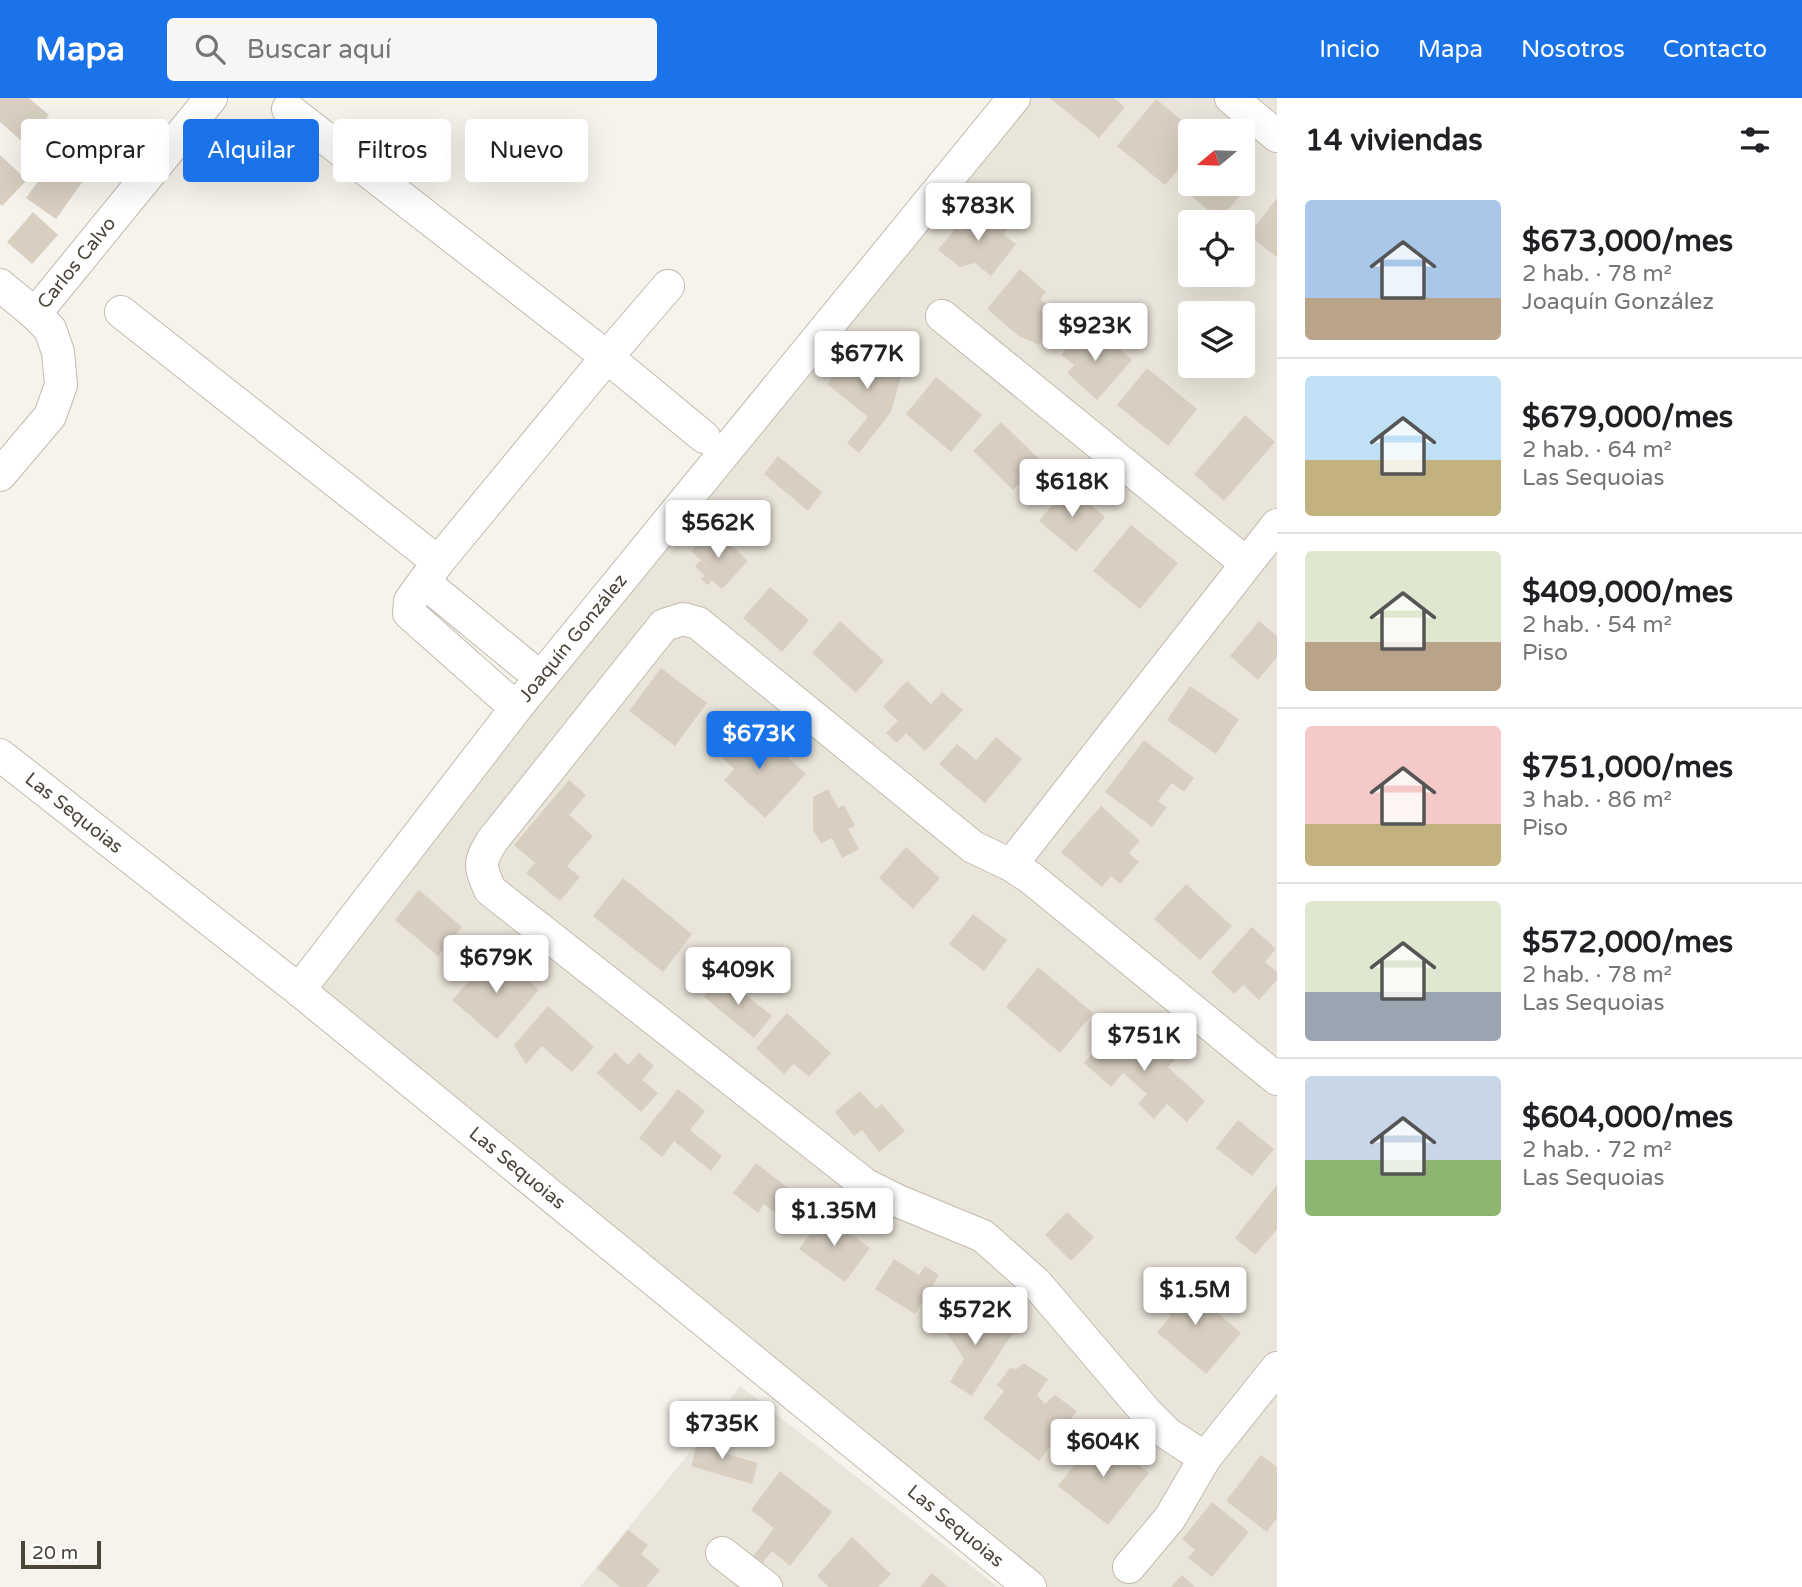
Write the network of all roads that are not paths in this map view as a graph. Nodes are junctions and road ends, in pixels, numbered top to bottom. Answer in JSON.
{"nodes":[{"id":1,"x":211,"y":98,"type":"edge"},
{"id":2,"x":1014,"y":98,"type":"edge"},
{"id":3,"x":1231,"y":98,"type":"edge"},
{"id":4,"x":288,"y":109,"type":"dead end"},
{"id":5,"x":1277,"y":136,"type":"edge"},
{"id":6,"x":0,"y":285,"type":"edge"},
{"id":7,"x":668,"y":286,"type":"dead end"},
{"id":8,"x":121,"y":312,"type":"dead end"},
{"id":9,"x":36,"y":314,"type":"junction"},
{"id":10,"x":942,"y":316,"type":"dead end"},
{"id":11,"x":607,"y":357,"type":"junction"},
{"id":12,"x":704,"y":437,"type":"dead end"},
{"id":13,"x":0,"y":475,"type":"edge"},
{"id":14,"x":1277,"y":525,"type":"edge"},
{"id":15,"x":1246,"y":563,"type":"junction"},
{"id":16,"x":431,"y":572,"type":"junction"},
{"id":17,"x":531,"y":670,"type":"dead end"},
{"id":18,"x":516,"y":708,"type":"junction"},
{"id":19,"x":0,"y":755,"type":"edge"},
{"id":20,"x":1011,"y":865,"type":"junction"},
{"id":21,"x":299,"y":990,"type":"junction"},
{"id":22,"x":1277,"y":1079,"type":"edge"},
{"id":23,"x":1277,"y":1368,"type":"edge"},
{"id":24,"x":1205,"y":1458,"type":"junction"},
{"id":25,"x":722,"y":1553,"type":"dead end"},
{"id":26,"x":1129,"y":1567,"type":"dead end"},
{"id":27,"x":766,"y":1587,"type":"edge"},
{"id":28,"x":1030,"y":1587,"type":"edge"}],
"edges":[{"from":1,"to":9,"type":"street","name":"Carlos Calvo"},
{"from":2,"to":18,"type":"street","name":"Joaquín González"},
{"from":3,"to":5,"type":"street"},
{"from":4,"to":11,"type":"street"},
{"from":6,"to":9,"type":"street"},
{"from":7,"to":11,"type":"street"},
{"from":8,"to":16,"type":"street"},
{"from":9,"to":13,"type":"street","name":"Carlos Calvo"},
{"from":10,"to":15,"type":"street"},
{"from":11,"to":12,"type":"street"},
{"from":11,"to":16,"type":"street"},
{"from":14,"to":15,"type":"street"},
{"from":15,"to":20,"type":"street"},
{"from":16,"to":17,"type":"street"},
{"from":16,"to":18,"type":"street"},
{"from":18,"to":21,"type":"street","name":"Joaquín González"},
{"from":19,"to":21,"type":"street","name":"Las Sequoias"},
{"from":20,"to":22,"type":"street"},
{"from":20,"to":24,"type":"street"},
{"from":21,"to":28,"type":"street","name":"Las Sequoias"},
{"from":23,"to":24,"type":"street"},
{"from":24,"to":26,"type":"street"},
{"from":25,"to":27,"type":"street"}]}
